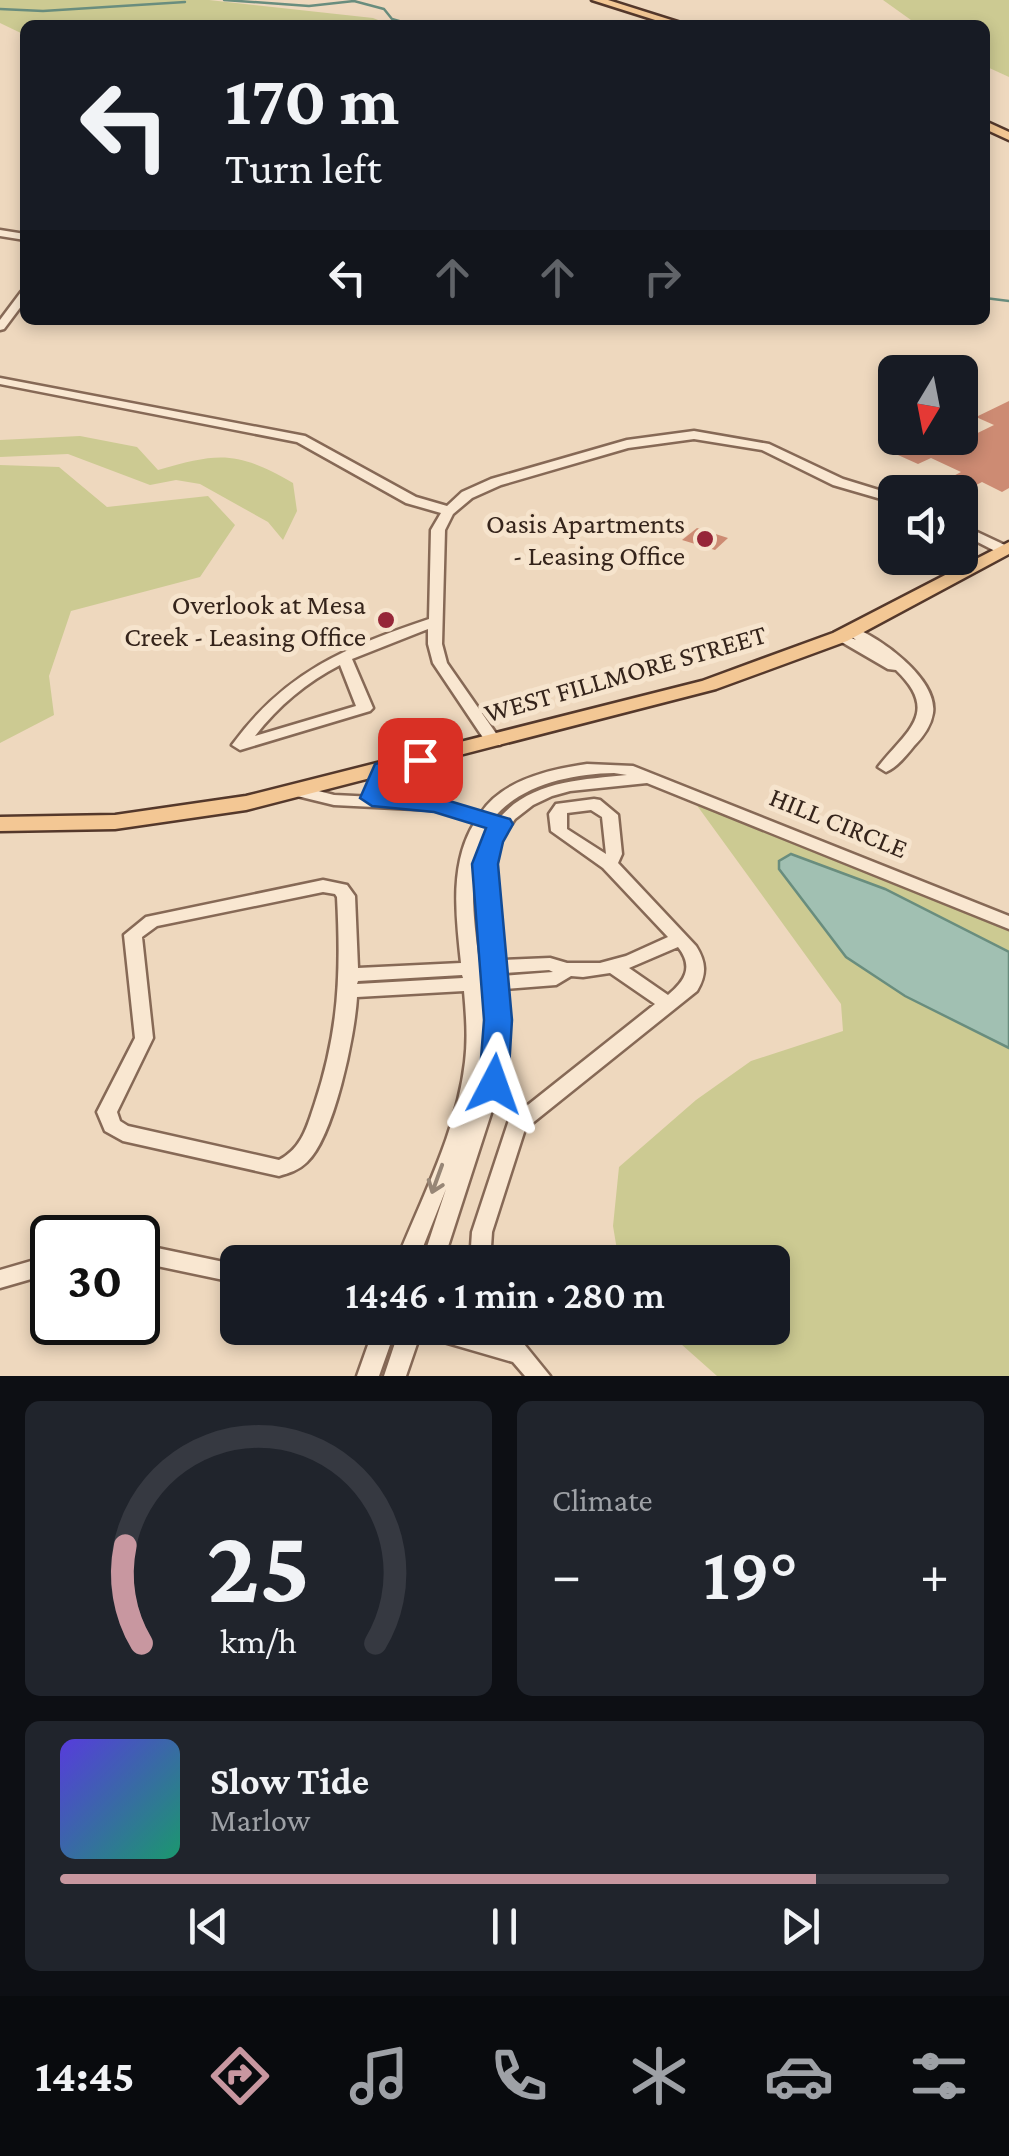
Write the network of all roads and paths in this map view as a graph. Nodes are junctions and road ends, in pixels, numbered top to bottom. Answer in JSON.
{"nodes":[{"id":1,"x":597,"y":0,"type":"edge"},
{"id":2,"x":665,"y":20,"type":"edge"},
{"id":3,"x":20,"y":301,"type":"edge"},
{"id":4,"x":0,"y":327,"type":"edge"},
{"id":5,"x":0,"y":381,"type":"edge"},
{"id":6,"x":878,"y":494,"type":"edge"},
{"id":7,"x":452,"y":508,"type":"junction"},
{"id":8,"x":978,"y":536,"type":"edge"},
{"id":9,"x":1006,"y":549,"type":"edge"},
{"id":10,"x":435,"y":622,"type":"junction"},
{"id":11,"x":846,"y":634,"type":"junction"},
{"id":12,"x":344,"y":656,"type":"junction"},
{"id":13,"x":494,"y":742,"type":"junction"},
{"id":14,"x":886,"y":767,"type":"dead end"},
{"id":15,"x":384,"y":769,"type":"junction"},
{"id":16,"x":299,"y":791,"type":"junction"},
{"id":17,"x":372,"y":798,"type":"junction"},
{"id":18,"x":492,"y":822,"type":"junction"},
{"id":19,"x":0,"y":824,"type":"edge"},
{"id":20,"x":610,"y":864,"type":"dead end"},
{"id":21,"x":1009,"y":923,"type":"edge"},
{"id":22,"x":680,"y":939,"type":"junction"},
{"id":23,"x":614,"y":967,"type":"junction"},
{"id":24,"x":493,"y":975,"type":"junction"},
{"id":25,"x":472,"y":976,"type":"junction"},
{"id":26,"x":351,"y":983,"type":"junction"},
{"id":27,"x":668,"y":1004,"type":"junction"},
{"id":28,"x":414,"y":1245,"type":"edge"},
{"id":29,"x":439,"y":1245,"type":"edge"},
{"id":30,"x":481,"y":1245,"type":"edge"},
{"id":31,"x":160,"y":1258,"type":"edge"},
{"id":32,"x":30,"y":1270,"type":"edge"},
{"id":33,"x":220,"y":1270,"type":"edge"},
{"id":34,"x":0,"y":1279,"type":"edge"},
{"id":35,"x":378,"y":1345,"type":"edge"},
{"id":36,"x":405,"y":1345,"type":"edge"},
{"id":37,"x":488,"y":1345,"type":"edge"},
{"id":38,"x":510,"y":1345,"type":"edge"},
{"id":39,"x":516,"y":1353,"type":"junction"},
{"id":40,"x":368,"y":1376,"type":"edge"},
{"id":41,"x":395,"y":1376,"type":"edge"},
{"id":42,"x":539,"y":1376,"type":"edge"}],
"edges":[{"from":1,"to":2,"type":"main road"},
{"from":3,"to":4,"type":"street"},
{"from":5,"to":7,"type":"street"},
{"from":6,"to":7,"type":"street"},
{"from":7,"to":10,"type":"street"},
{"from":8,"to":9,"type":"street"},
{"from":9,"to":11,"type":"main road","name":"WEST FILLMORE STREET"},
{"from":10,"to":12,"type":"street"},
{"from":10,"to":13,"type":"street"},
{"from":11,"to":13,"type":"main road","name":"WEST FILLMORE STREET"},
{"from":11,"to":14,"type":"street"},
{"from":12,"to":12,"type":"street"},
{"from":13,"to":15,"type":"main road","name":"WEST FILLMORE STREET"},
{"from":15,"to":16,"type":"main road","name":"WEST FILLMORE STREET"},
{"from":15,"to":17,"type":"street"},
{"from":16,"to":17,"type":"street"},
{"from":16,"to":19,"type":"main road","name":"WEST FILLMORE STREET"},
{"from":17,"to":18,"type":"street"},
{"from":18,"to":21,"type":"street","name":"HILL CIRCLE"},
{"from":18,"to":24,"type":"street"},
{"from":18,"to":25,"type":"street"},
{"from":20,"to":22,"type":"street"},
{"from":22,"to":23,"type":"street"},
{"from":22,"to":27,"type":"street"},
{"from":23,"to":24,"type":"street"},
{"from":23,"to":27,"type":"street"},
{"from":24,"to":25,"type":"street"},
{"from":24,"to":29,"type":"street"},
{"from":25,"to":26,"type":"street"},
{"from":25,"to":28,"type":"street","one_way":true},
{"from":26,"to":26,"type":"street"},
{"from":27,"to":30,"type":"street"},
{"from":31,"to":33,"type":"street"},
{"from":32,"to":34,"type":"street"},
{"from":35,"to":40,"type":"street"},
{"from":36,"to":41,"type":"street"},
{"from":37,"to":39,"type":"street"},
{"from":38,"to":39,"type":"street"},
{"from":39,"to":42,"type":"street"}]}
